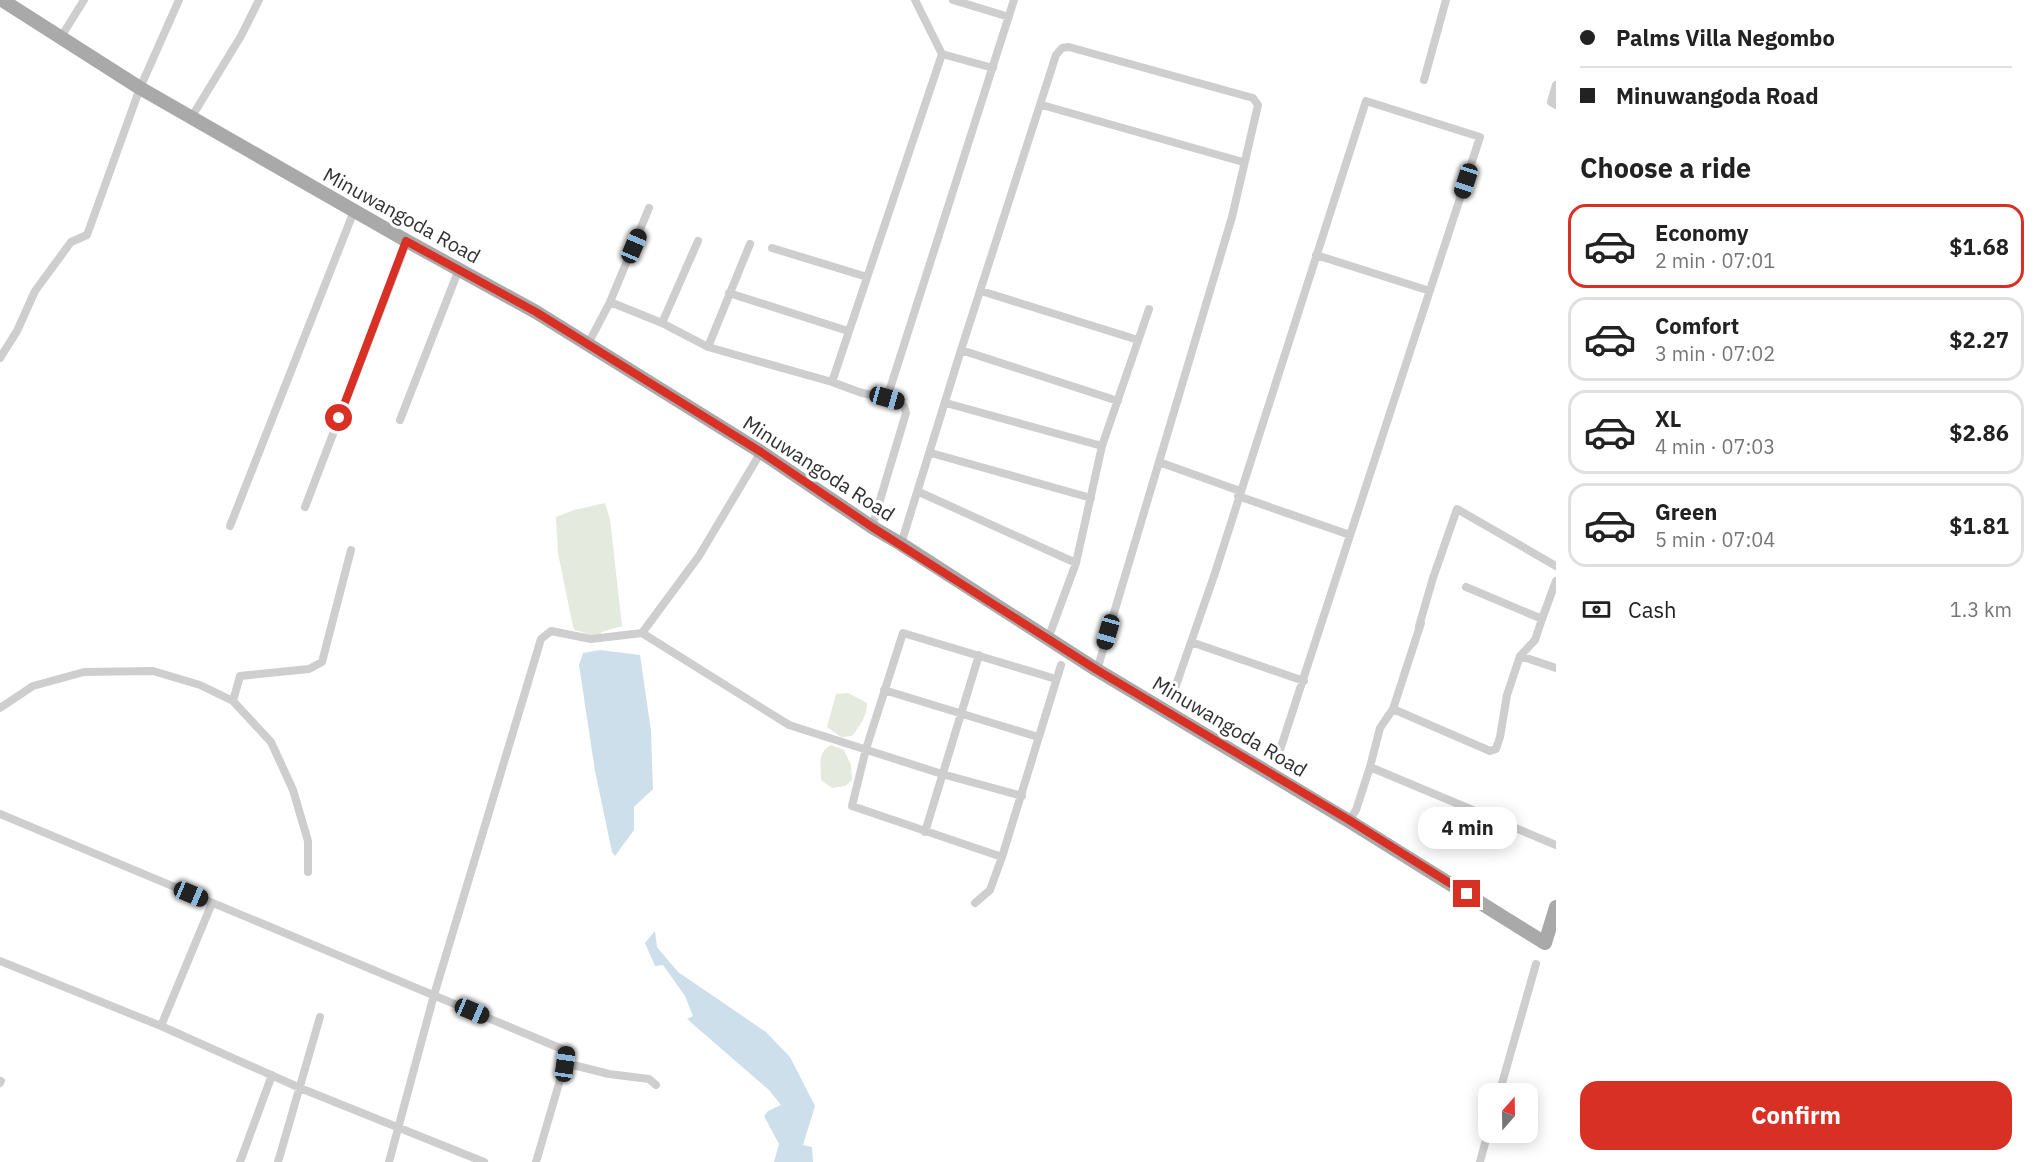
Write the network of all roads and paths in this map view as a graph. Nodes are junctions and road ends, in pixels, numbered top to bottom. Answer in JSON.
{"nodes":[{"id":1,"x":3,"y":0,"type":"edge"},
{"id":2,"x":84,"y":0,"type":"edge"},
{"id":3,"x":179,"y":0,"type":"edge"},
{"id":4,"x":259,"y":0,"type":"edge"},
{"id":5,"x":915,"y":0,"type":"edge"},
{"id":6,"x":953,"y":0,"type":"edge"},
{"id":7,"x":1014,"y":0,"type":"edge"},
{"id":8,"x":1446,"y":0,"type":"edge"},
{"id":9,"x":1009,"y":16,"type":"junction"},
{"id":10,"x":60,"y":37,"type":"junction"},
{"id":11,"x":942,"y":54,"type":"junction"},
{"id":12,"x":993,"y":68,"type":"junction"},
{"id":13,"x":1424,"y":80,"type":"dead end"},
{"id":14,"x":1556,"y":85,"type":"edge"},
{"id":15,"x":140,"y":88,"type":"junction"},
{"id":16,"x":1042,"y":105,"type":"junction"},
{"id":17,"x":1556,"y":105,"type":"edge"},
{"id":18,"x":191,"y":118,"type":"junction"},
{"id":19,"x":1243,"y":162,"type":"junction"},
{"id":20,"x":650,"y":208,"type":"dead end"},
{"id":21,"x":354,"y":211,"type":"junction"},
{"id":22,"x":406,"y":241,"type":"junction"},
{"id":23,"x":698,"y":241,"type":"dead end"},
{"id":24,"x":750,"y":244,"type":"dead end"},
{"id":25,"x":772,"y":248,"type":"dead end"},
{"id":26,"x":1317,"y":255,"type":"junction"},
{"id":27,"x":459,"y":269,"type":"junction"},
{"id":28,"x":867,"y":277,"type":"junction"},
{"id":29,"x":981,"y":291,"type":"junction"},
{"id":30,"x":1430,"y":291,"type":"junction"},
{"id":31,"x":729,"y":293,"type":"junction"},
{"id":32,"x":610,"y":302,"type":"junction"},
{"id":33,"x":1149,"y":309,"type":"dead end"},
{"id":34,"x":662,"y":323,"type":"junction"},
{"id":35,"x":848,"y":332,"type":"junction"},
{"id":36,"x":1138,"y":340,"type":"junction"},
{"id":37,"x":588,"y":344,"type":"junction"},
{"id":38,"x":708,"y":347,"type":"junction"},
{"id":39,"x":961,"y":350,"type":"junction"},
{"id":40,"x":0,"y":358,"type":"edge"},
{"id":41,"x":832,"y":382,"type":"junction"},
{"id":42,"x":887,"y":398,"type":"junction"},
{"id":43,"x":1118,"y":401,"type":"junction"},
{"id":44,"x":946,"y":403,"type":"junction"},
{"id":45,"x":400,"y":420,"type":"dead end"},
{"id":46,"x":1102,"y":447,"type":"junction"},
{"id":47,"x":761,"y":452,"type":"junction"},
{"id":48,"x":931,"y":453,"type":"junction"},
{"id":49,"x":1159,"y":462,"type":"junction"},
{"id":50,"x":919,"y":492,"type":"junction"},
{"id":51,"x":1239,"y":494,"type":"junction"},
{"id":52,"x":1091,"y":498,"type":"junction"},
{"id":53,"x":305,"y":507,"type":"dead end"},
{"id":54,"x":230,"y":526,"type":"dead end"},
{"id":55,"x":872,"y":527,"type":"junction"},
{"id":56,"x":1350,"y":535,"type":"junction"},
{"id":57,"x":901,"y":544,"type":"junction"},
{"id":58,"x":351,"y":550,"type":"dead end"},
{"id":59,"x":1076,"y":563,"type":"junction"},
{"id":60,"x":1556,"y":566,"type":"edge"},
{"id":61,"x":1556,"y":581,"type":"edge"},
{"id":62,"x":1466,"y":587,"type":"dead end"},
{"id":63,"x":1542,"y":620,"type":"junction"},
{"id":64,"x":1421,"y":623,"type":"dead end"},
{"id":65,"x":642,"y":633,"type":"junction"},
{"id":66,"x":1048,"y":639,"type":"junction"},
{"id":67,"x":1191,"y":642,"type":"junction"},
{"id":68,"x":980,"y":655,"type":"junction"},
{"id":69,"x":1520,"y":656,"type":"junction"},
{"id":70,"x":1410,"y":658,"type":"junction"},
{"id":71,"x":1061,"y":665,"type":"dead end"},
{"id":72,"x":1556,"y":668,"type":"edge"},
{"id":73,"x":1097,"y":670,"type":"junction"},
{"id":74,"x":1056,"y":679,"type":"junction"},
{"id":75,"x":1304,"y":681,"type":"junction"},
{"id":76,"x":884,"y":690,"type":"junction"},
{"id":77,"x":1174,"y":690,"type":"dead end"},
{"id":78,"x":233,"y":701,"type":"junction"},
{"id":79,"x":0,"y":708,"type":"edge"},
{"id":80,"x":1393,"y":710,"type":"junction"},
{"id":81,"x":961,"y":713,"type":"junction"},
{"id":82,"x":1038,"y":737,"type":"junction"},
{"id":83,"x":866,"y":749,"type":"junction"},
{"id":84,"x":1280,"y":750,"type":"dead end"},
{"id":85,"x":1370,"y":767,"type":"junction"},
{"id":86,"x":942,"y":774,"type":"junction"},
{"id":87,"x":1022,"y":796,"type":"junction"},
{"id":88,"x":0,"y":814,"type":"edge"},
{"id":89,"x":1349,"y":820,"type":"junction"},
{"id":90,"x":925,"y":832,"type":"junction"},
{"id":91,"x":1556,"y":845,"type":"edge"},
{"id":92,"x":1002,"y":857,"type":"junction"},
{"id":93,"x":308,"y":872,"type":"dead end"},
{"id":94,"x":212,"y":903,"type":"junction"},
{"id":95,"x":975,"y":903,"type":"dead end"},
{"id":96,"x":1556,"y":907,"type":"edge"},
{"id":97,"x":1551,"y":946,"type":"edge"},
{"id":98,"x":0,"y":962,"type":"edge"},
{"id":99,"x":1536,"y":964,"type":"dead end"},
{"id":100,"x":434,"y":995,"type":"junction"},
{"id":101,"x":320,"y":1017,"type":"dead end"},
{"id":102,"x":161,"y":1026,"type":"junction"},
{"id":103,"x":565,"y":1064,"type":"junction"},
{"id":104,"x":272,"y":1076,"type":"junction"},
{"id":105,"x":1502,"y":1083,"type":"edge"},
{"id":106,"x":656,"y":1086,"type":"dead end"},
{"id":107,"x":300,"y":1088,"type":"junction"},
{"id":108,"x":398,"y":1129,"type":"junction"},
{"id":109,"x":1485,"y":1143,"type":"edge"},
{"id":110,"x":240,"y":1162,"type":"edge"},
{"id":111,"x":278,"y":1162,"type":"edge"},
{"id":112,"x":389,"y":1162,"type":"edge"},
{"id":113,"x":484,"y":1162,"type":"edge"},
{"id":114,"x":536,"y":1162,"type":"edge"},
{"id":115,"x":1480,"y":1162,"type":"edge"}],
"edges":[{"from":1,"to":10,"type":"main road","name":"Minuwangoda Road"},
{"from":2,"to":10,"type":"street"},
{"from":3,"to":15,"type":"street"},
{"from":4,"to":18,"type":"street"},
{"from":5,"to":11,"type":"street"},
{"from":6,"to":9,"type":"street"},
{"from":7,"to":9,"type":"street"},
{"from":8,"to":13,"type":"street"},
{"from":9,"to":12,"type":"street"},
{"from":10,"to":15,"type":"main road","name":"Minuwangoda Road"},
{"from":11,"to":12,"type":"street"},
{"from":11,"to":28,"type":"street"},
{"from":12,"to":42,"type":"street"},
{"from":14,"to":17,"type":"street"},
{"from":15,"to":18,"type":"main road","name":"Minuwangoda Road"},
{"from":15,"to":40,"type":"street"},
{"from":16,"to":19,"type":"street"},
{"from":16,"to":19,"type":"street"},
{"from":16,"to":29,"type":"street"},
{"from":18,"to":21,"type":"main road","name":"Minuwangoda Road"},
{"from":19,"to":49,"type":"street"},
{"from":20,"to":32,"type":"street"},
{"from":21,"to":22,"type":"main road","name":"Minuwangoda Road"},
{"from":21,"to":54,"type":"street"},
{"from":22,"to":27,"type":"main road","name":"Minuwangoda Road"},
{"from":22,"to":53,"type":"street"},
{"from":23,"to":34,"type":"street"},
{"from":24,"to":31,"type":"street"},
{"from":25,"to":28,"type":"street"},
{"from":26,"to":30,"type":"street"},
{"from":26,"to":30,"type":"street"},
{"from":26,"to":51,"type":"street"},
{"from":27,"to":37,"type":"main road","name":"Minuwangoda Road"},
{"from":27,"to":45,"type":"street"},
{"from":28,"to":35,"type":"street"},
{"from":29,"to":36,"type":"street"},
{"from":29,"to":39,"type":"street"},
{"from":30,"to":56,"type":"street"},
{"from":31,"to":35,"type":"street"},
{"from":31,"to":38,"type":"street"},
{"from":32,"to":34,"type":"street"},
{"from":32,"to":37,"type":"street"},
{"from":33,"to":36,"type":"street"},
{"from":34,"to":38,"type":"street"},
{"from":35,"to":41,"type":"street"},
{"from":36,"to":43,"type":"street"},
{"from":37,"to":47,"type":"main road","name":"Minuwangoda Road"},
{"from":38,"to":41,"type":"street"},
{"from":39,"to":43,"type":"street"},
{"from":39,"to":44,"type":"street"},
{"from":41,"to":42,"type":"street"},
{"from":42,"to":55,"type":"street"},
{"from":43,"to":46,"type":"street"},
{"from":44,"to":46,"type":"street"},
{"from":44,"to":48,"type":"street"},
{"from":46,"to":52,"type":"street"},
{"from":47,"to":55,"type":"main road","name":"Minuwangoda Road"},
{"from":47,"to":65,"type":"street"},
{"from":48,"to":50,"type":"street"},
{"from":48,"to":52,"type":"street"},
{"from":49,"to":51,"type":"street"},
{"from":49,"to":73,"type":"street"},
{"from":50,"to":57,"type":"street"},
{"from":50,"to":59,"type":"street"},
{"from":51,"to":56,"type":"street"},
{"from":51,"to":67,"type":"street"},
{"from":52,"to":59,"type":"street"},
{"from":55,"to":57,"type":"main road","name":"Minuwangoda Road"},
{"from":56,"to":75,"type":"street"},
{"from":57,"to":66,"type":"main road","name":"Minuwangoda Road"},
{"from":58,"to":78,"type":"street"},
{"from":59,"to":66,"type":"street"},
{"from":60,"to":70,"type":"street"},
{"from":61,"to":63,"type":"street"},
{"from":62,"to":63,"type":"street"},
{"from":63,"to":69,"type":"street"},
{"from":64,"to":70,"type":"street"},
{"from":65,"to":83,"type":"street"},
{"from":65,"to":100,"type":"street"},
{"from":66,"to":73,"type":"main road","name":"Minuwangoda Road"},
{"from":67,"to":75,"type":"street"},
{"from":67,"to":77,"type":"street"},
{"from":68,"to":74,"type":"street"},
{"from":68,"to":76,"type":"street"},
{"from":68,"to":81,"type":"street"},
{"from":69,"to":72,"type":"street"},
{"from":69,"to":80,"type":"street"},
{"from":70,"to":80,"type":"street"},
{"from":71,"to":74,"type":"street"},
{"from":73,"to":89,"type":"main road","name":"Minuwangoda Road"},
{"from":74,"to":82,"type":"street"},
{"from":75,"to":84,"type":"street"},
{"from":76,"to":81,"type":"street"},
{"from":76,"to":83,"type":"street"},
{"from":78,"to":79,"type":"street"},
{"from":78,"to":93,"type":"street"},
{"from":80,"to":85,"type":"street"},
{"from":81,"to":82,"type":"street"},
{"from":81,"to":86,"type":"street"},
{"from":82,"to":87,"type":"street"},
{"from":83,"to":86,"type":"street"},
{"from":83,"to":90,"type":"street"},
{"from":85,"to":89,"type":"street"},
{"from":85,"to":91,"type":"street"},
{"from":86,"to":87,"type":"street"},
{"from":86,"to":90,"type":"street"},
{"from":87,"to":92,"type":"street"},
{"from":88,"to":94,"type":"street"},
{"from":89,"to":97,"type":"main road","name":"Minuwangoda Road"},
{"from":90,"to":92,"type":"street"},
{"from":92,"to":95,"type":"street"},
{"from":94,"to":100,"type":"street"},
{"from":94,"to":102,"type":"street"},
{"from":96,"to":97,"type":"main road"},
{"from":98,"to":102,"type":"street"},
{"from":99,"to":105,"type":"street"},
{"from":100,"to":103,"type":"street"},
{"from":100,"to":108,"type":"street"},
{"from":101,"to":107,"type":"street"},
{"from":102,"to":104,"type":"street"},
{"from":103,"to":106,"type":"street"},
{"from":103,"to":114,"type":"street"},
{"from":104,"to":107,"type":"street"},
{"from":104,"to":110,"type":"street"},
{"from":107,"to":108,"type":"street"},
{"from":107,"to":111,"type":"street"},
{"from":108,"to":112,"type":"street"},
{"from":108,"to":113,"type":"street"},
{"from":109,"to":115,"type":"street"}]}
